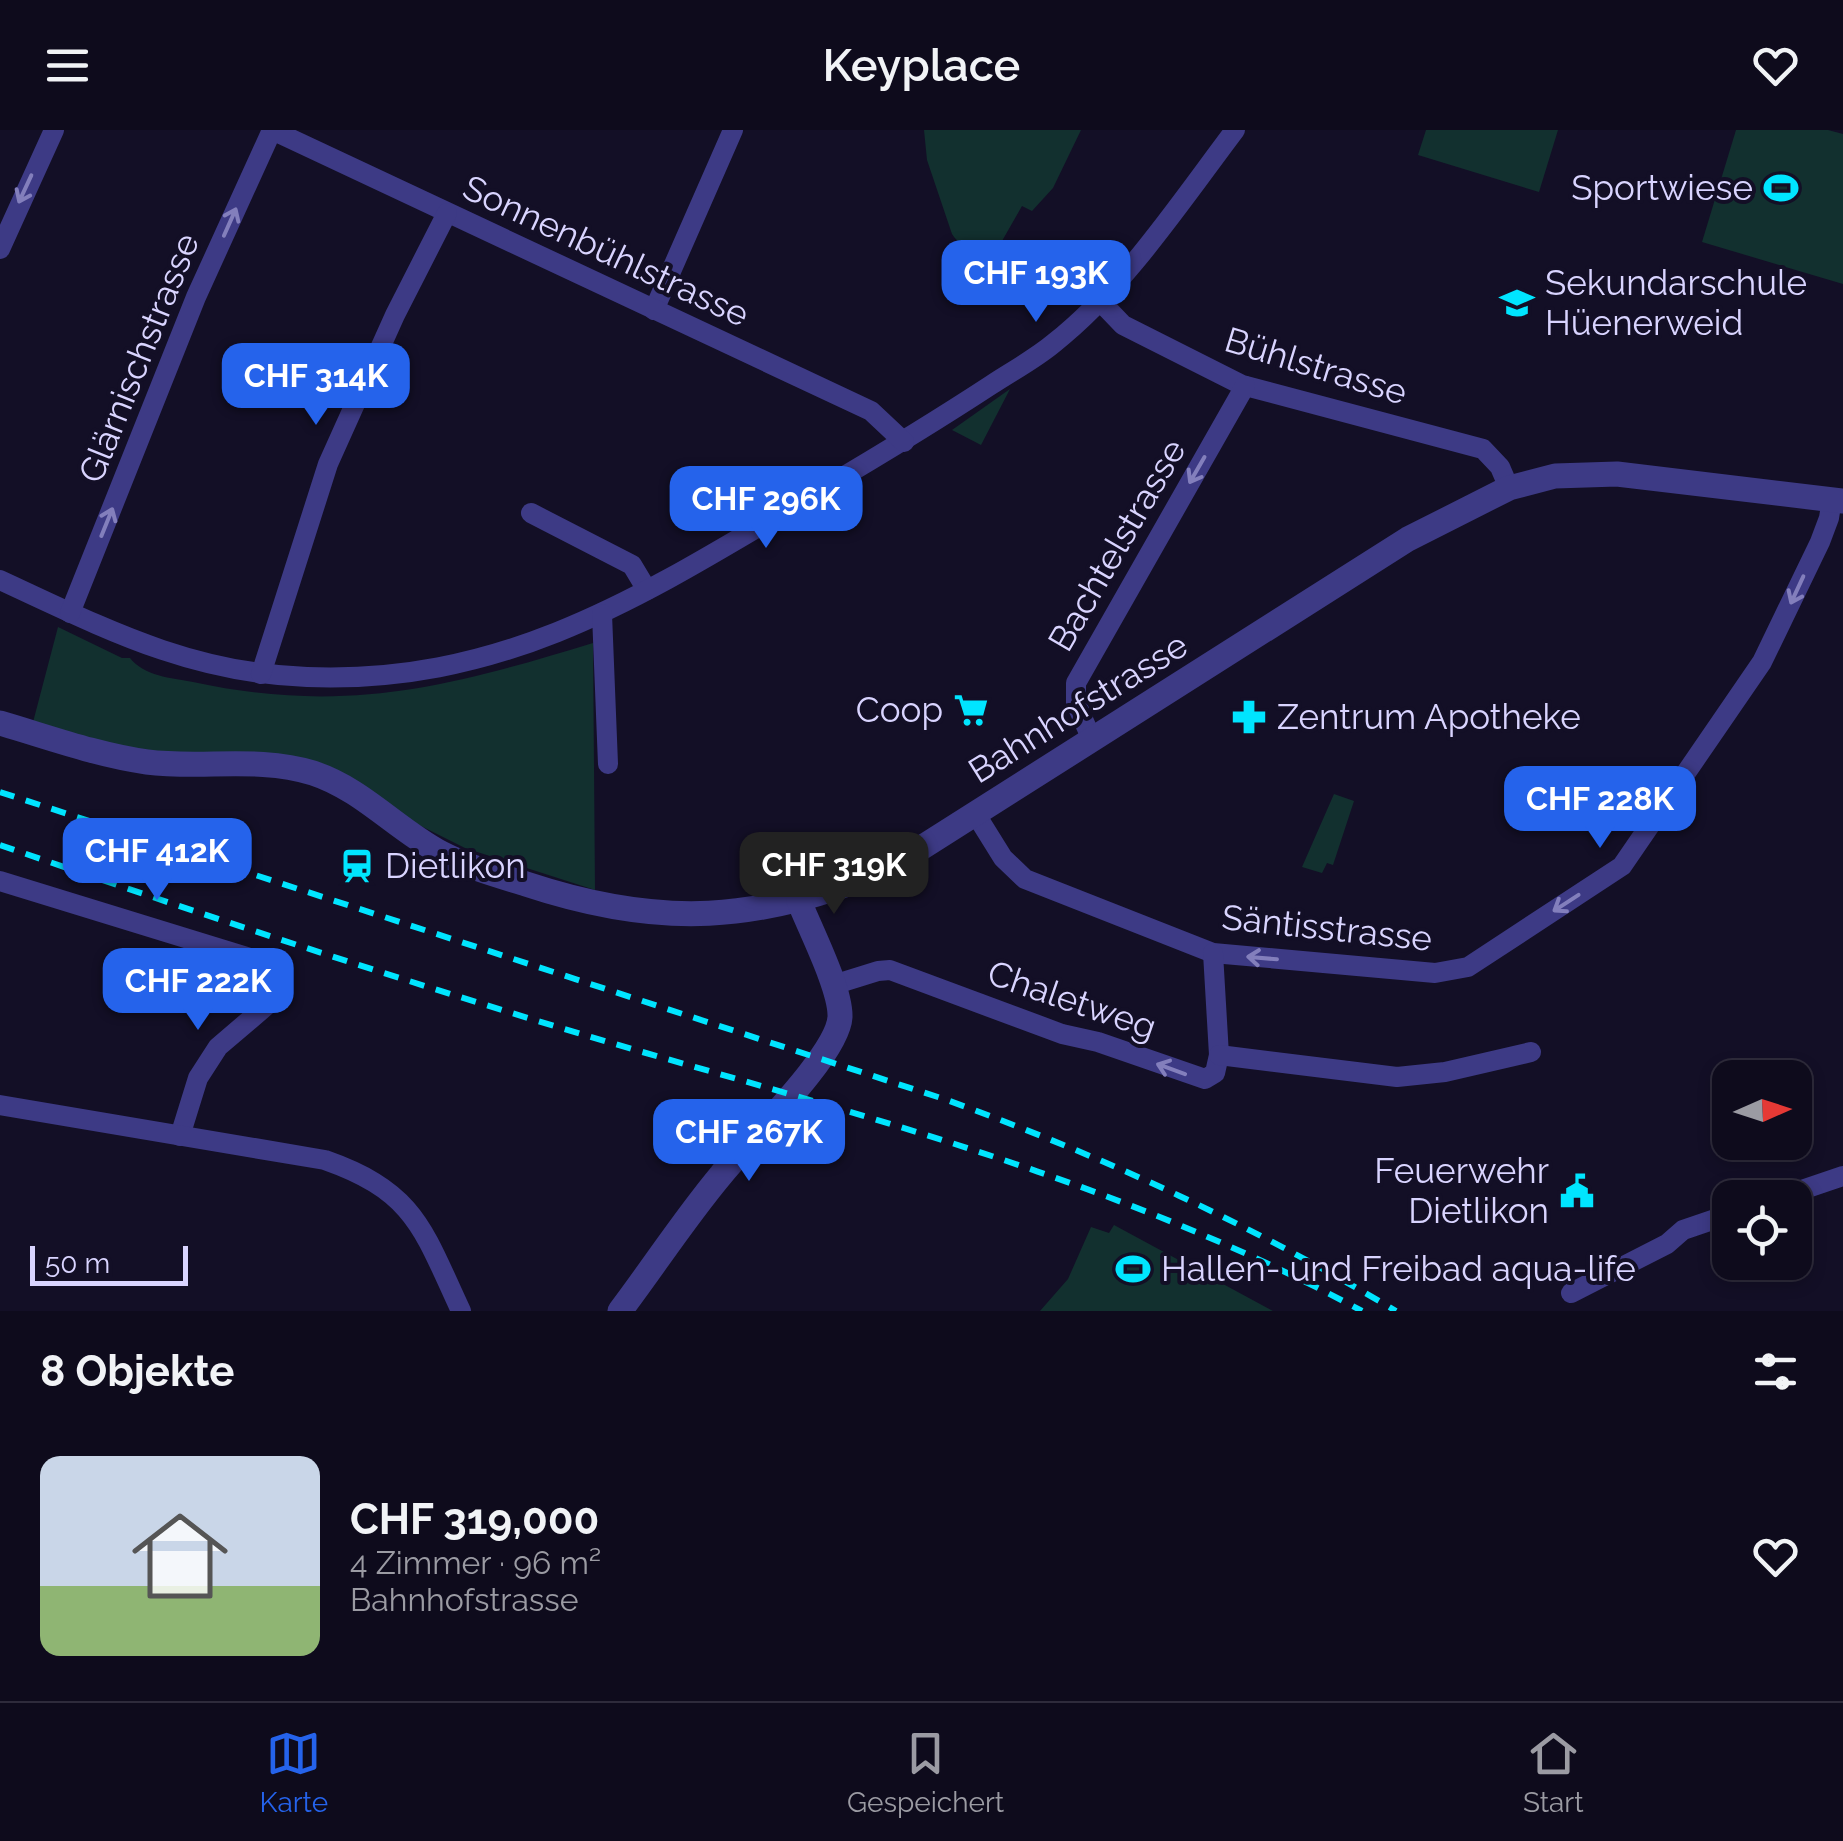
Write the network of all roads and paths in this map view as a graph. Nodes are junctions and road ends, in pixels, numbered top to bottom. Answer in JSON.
{"nodes":[{"id":1,"x":54,"y":130,"type":"edge"},
{"id":2,"x":272,"y":130,"type":"edge"},
{"id":3,"x":733,"y":130,"type":"edge"},
{"id":4,"x":1234,"y":130,"type":"edge"},
{"id":5,"x":447,"y":213,"type":"junction"},
{"id":6,"x":0,"y":250,"type":"edge"},
{"id":7,"x":1100,"y":300,"type":"junction"},
{"id":8,"x":654,"y":310,"type":"junction"},
{"id":9,"x":1245,"y":386,"type":"junction"},
{"id":10,"x":904,"y":442,"type":"junction"},
{"id":11,"x":1509,"y":488,"type":"junction"},
{"id":12,"x":1837,"y":500,"type":"edge"},
{"id":13,"x":531,"y":514,"type":"dead end"},
{"id":14,"x":0,"y":580,"type":"edge"},
{"id":15,"x":647,"y":590,"type":"junction"},
{"id":16,"x":70,"y":612,"type":"junction"},
{"id":17,"x":602,"y":614,"type":"junction"},
{"id":18,"x":261,"y":674,"type":"junction"},
{"id":19,"x":0,"y":723,"type":"edge"},
{"id":20,"x":1092,"y":740,"type":"junction"},
{"id":21,"x":608,"y":764,"type":"dead end"},
{"id":22,"x":975,"y":813,"type":"junction"},
{"id":23,"x":0,"y":880,"type":"edge"},
{"id":24,"x":799,"y":901,"type":"junction"},
{"id":25,"x":1212,"y":953,"type":"junction"},
{"id":26,"x":833,"y":986,"type":"junction"},
{"id":27,"x":1531,"y":1052,"type":"dead end"},
{"id":28,"x":1219,"y":1055,"type":"junction"},
{"id":29,"x":0,"y":1105,"type":"edge"},
{"id":30,"x":180,"y":1136,"type":"junction"},
{"id":31,"x":1843,"y":1176,"type":"edge"},
{"id":32,"x":1812,"y":1186,"type":"edge"},
{"id":33,"x":1712,"y":1220,"type":"edge"},
{"id":34,"x":1571,"y":1293,"type":"dead end"},
{"id":35,"x":461,"y":1311,"type":"edge"},
{"id":36,"x":620,"y":1311,"type":"edge"}],
"edges":[{"from":1,"to":6,"type":"street","one_way":true},
{"from":2,"to":5,"type":"street","name":"Sonnenbühlstrasse"},
{"from":16,"to":2,"type":"street","name":"Glärnischstrasse","one_way":true},
{"from":3,"to":8,"type":"street"},
{"from":4,"to":7,"type":"street"},
{"from":5,"to":8,"type":"street","name":"Sonnenbühlstrasse"},
{"from":5,"to":18,"type":"street"},
{"from":7,"to":9,"type":"street","name":"Bühlstrasse"},
{"from":7,"to":10,"type":"street"},
{"from":8,"to":10,"type":"street","name":"Sonnenbühlstrasse"},
{"from":9,"to":11,"type":"street","name":"Bühlstrasse"},
{"from":9,"to":20,"type":"street","name":"Bachtelstrasse","one_way":true},
{"from":10,"to":15,"type":"street"},
{"from":11,"to":12,"type":"street","name":"Bahnhofstrasse"},
{"from":11,"to":20,"type":"street","name":"Bahnhofstrasse"},
{"from":12,"to":25,"type":"street","name":"Säntisstrasse","one_way":true},
{"from":13,"to":15,"type":"street"},
{"from":14,"to":16,"type":"street"},
{"from":15,"to":17,"type":"street"},
{"from":16,"to":18,"type":"street"},
{"from":17,"to":18,"type":"street"},
{"from":17,"to":21,"type":"street"},
{"from":19,"to":24,"type":"street","name":"Bahnhofstrasse"},
{"from":20,"to":22,"type":"street","name":"Bahnhofstrasse"},
{"from":22,"to":24,"type":"street","name":"Bahnhofstrasse"},
{"from":22,"to":25,"type":"street","name":"Säntisstrasse"},
{"from":23,"to":30,"type":"street"},
{"from":24,"to":26,"type":"street"},
{"from":25,"to":28,"type":"street"},
{"from":28,"to":26,"type":"street","name":"Chaletweg","one_way":true},
{"from":26,"to":36,"type":"street"},
{"from":27,"to":28,"type":"street"},
{"from":29,"to":30,"type":"street"},
{"from":30,"to":35,"type":"street"},
{"from":31,"to":32,"type":"street"},
{"from":33,"to":34,"type":"street"}]}
